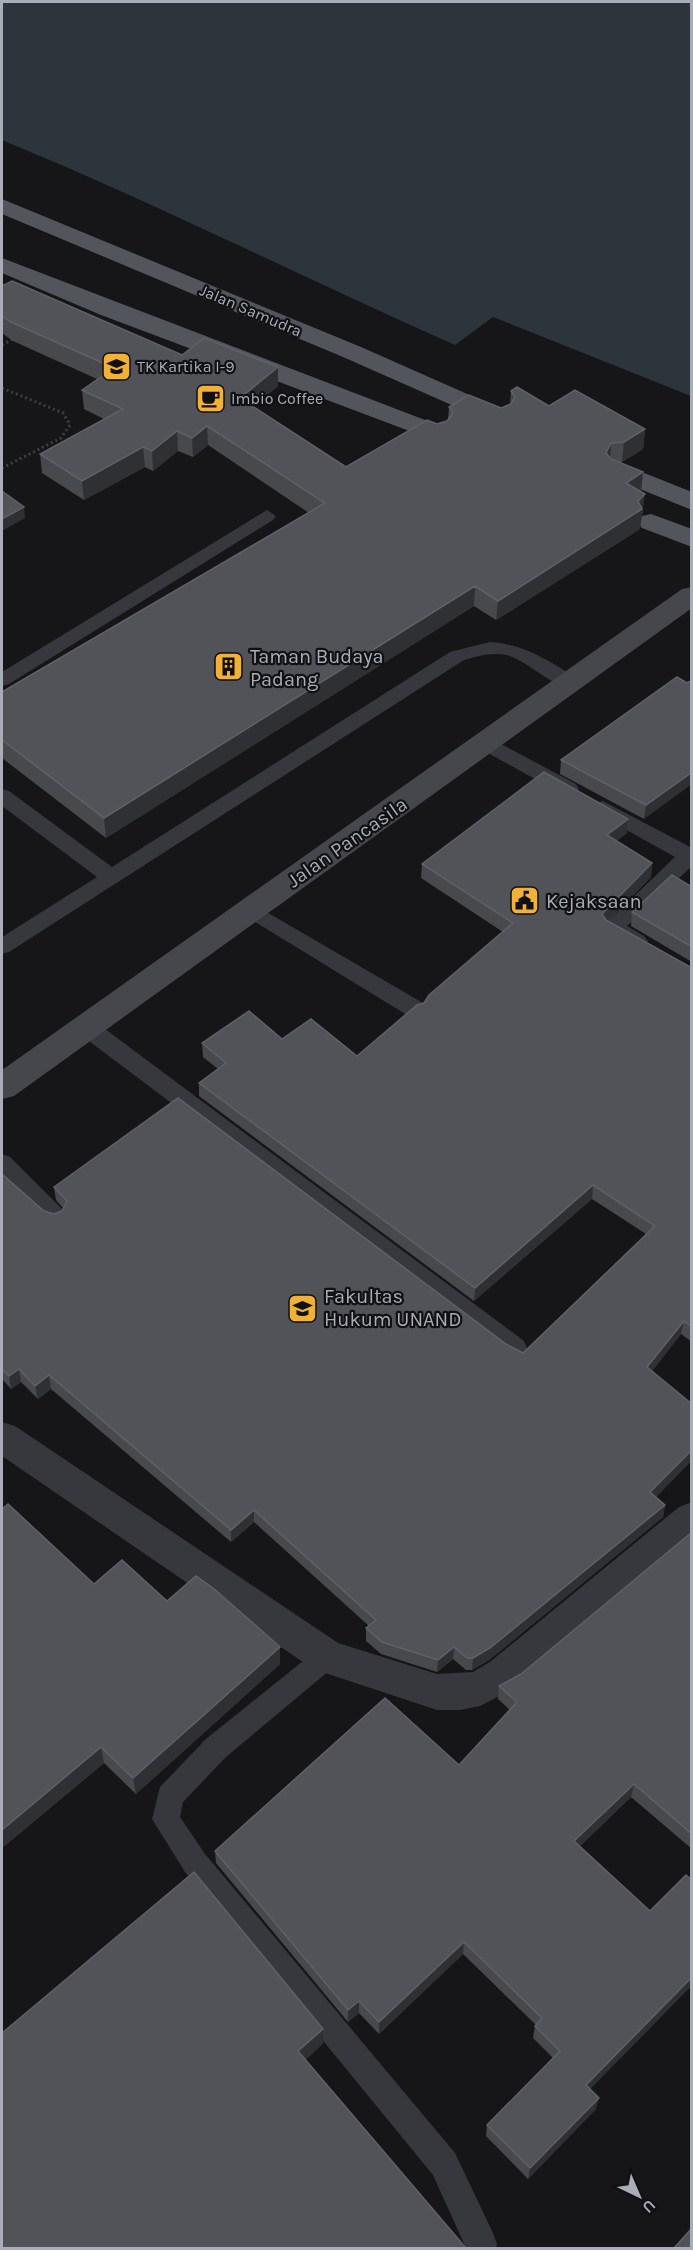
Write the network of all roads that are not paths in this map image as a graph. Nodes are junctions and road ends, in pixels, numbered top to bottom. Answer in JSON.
{"nodes":[{"id":1,"x":2,"y":206,"type":"edge"},
{"id":2,"x":2,"y":265,"type":"edge"},
{"id":3,"x":352,"y":352,"type":"junction"},
{"id":4,"x":307,"y":381,"type":"junction"},
{"id":5,"x":499,"y":417,"type":"edge"},
{"id":6,"x":437,"y":433,"type":"edge"},
{"id":7,"x":619,"y":471,"type":"edge"},
{"id":8,"x":692,"y":502,"type":"edge"},
{"id":9,"x":267,"y":516,"type":"dead end"},
{"id":10,"x":651,"y":522,"type":"dead end"},
{"id":11,"x":692,"y":539,"type":"edge"},
{"id":12,"x":692,"y":595,"type":"edge"},
{"id":13,"x":2,"y":680,"type":"edge"},
{"id":14,"x":571,"y":683,"type":"junction"},
{"id":15,"x":486,"y":743,"type":"junction"},
{"id":16,"x":2,"y":796,"type":"edge"},
{"id":17,"x":690,"y":855,"type":"edge"},
{"id":18,"x":110,"y":876,"type":"junction"},
{"id":19,"x":252,"y":909,"type":"junction"},
{"id":20,"x":2,"y":947,"type":"edge"},
{"id":21,"x":652,"y":951,"type":"edge"},
{"id":22,"x":416,"y":1009,"type":"edge"},
{"id":23,"x":85,"y":1026,"type":"junction"},
{"id":24,"x":2,"y":1088,"type":"edge"},
{"id":25,"x":2,"y":1163,"type":"edge"},
{"id":26,"x":55,"y":1216,"type":"edge"},
{"id":27,"x":515,"y":1348,"type":"edge"},
{"id":28,"x":2,"y":1437,"type":"edge"},
{"id":29,"x":692,"y":1518,"type":"edge"},
{"id":30,"x":327,"y":1657,"type":"junction"},
{"id":31,"x":482,"y":2248,"type":"edge"}],
"edges":[{"from":1,"to":3,"type":"main road","name":"Jalan Samudra"},
{"from":2,"to":4,"type":"main road"},
{"from":3,"to":4,"type":"main road"},
{"from":3,"to":5,"type":"main road","name":"Jalan Samudra"},
{"from":4,"to":6,"type":"main road"},
{"from":7,"to":8,"type":"main road"},
{"from":9,"to":13,"type":"lane"},
{"from":10,"to":11,"type":"main road"},
{"from":12,"to":14,"type":"street","name":"Jalan Pancasila"},
{"from":14,"to":15,"type":"street","name":"Jalan Pancasila"},
{"from":14,"to":18,"type":"lane"},
{"from":15,"to":17,"type":"lane"},
{"from":15,"to":19,"type":"street","name":"Jalan Pancasila"},
{"from":16,"to":18,"type":"lane"},
{"from":17,"to":21,"type":"lane"},
{"from":18,"to":20,"type":"lane"},
{"from":19,"to":22,"type":"lane"},
{"from":19,"to":23,"type":"street","name":"Jalan Pancasila"},
{"from":23,"to":24,"type":"street","name":"Jalan Pancasila"},
{"from":23,"to":27,"type":"lane"},
{"from":25,"to":26,"type":"lane"},
{"from":28,"to":30,"type":"street"},
{"from":29,"to":30,"type":"street"},
{"from":30,"to":31,"type":"lane"}]}
